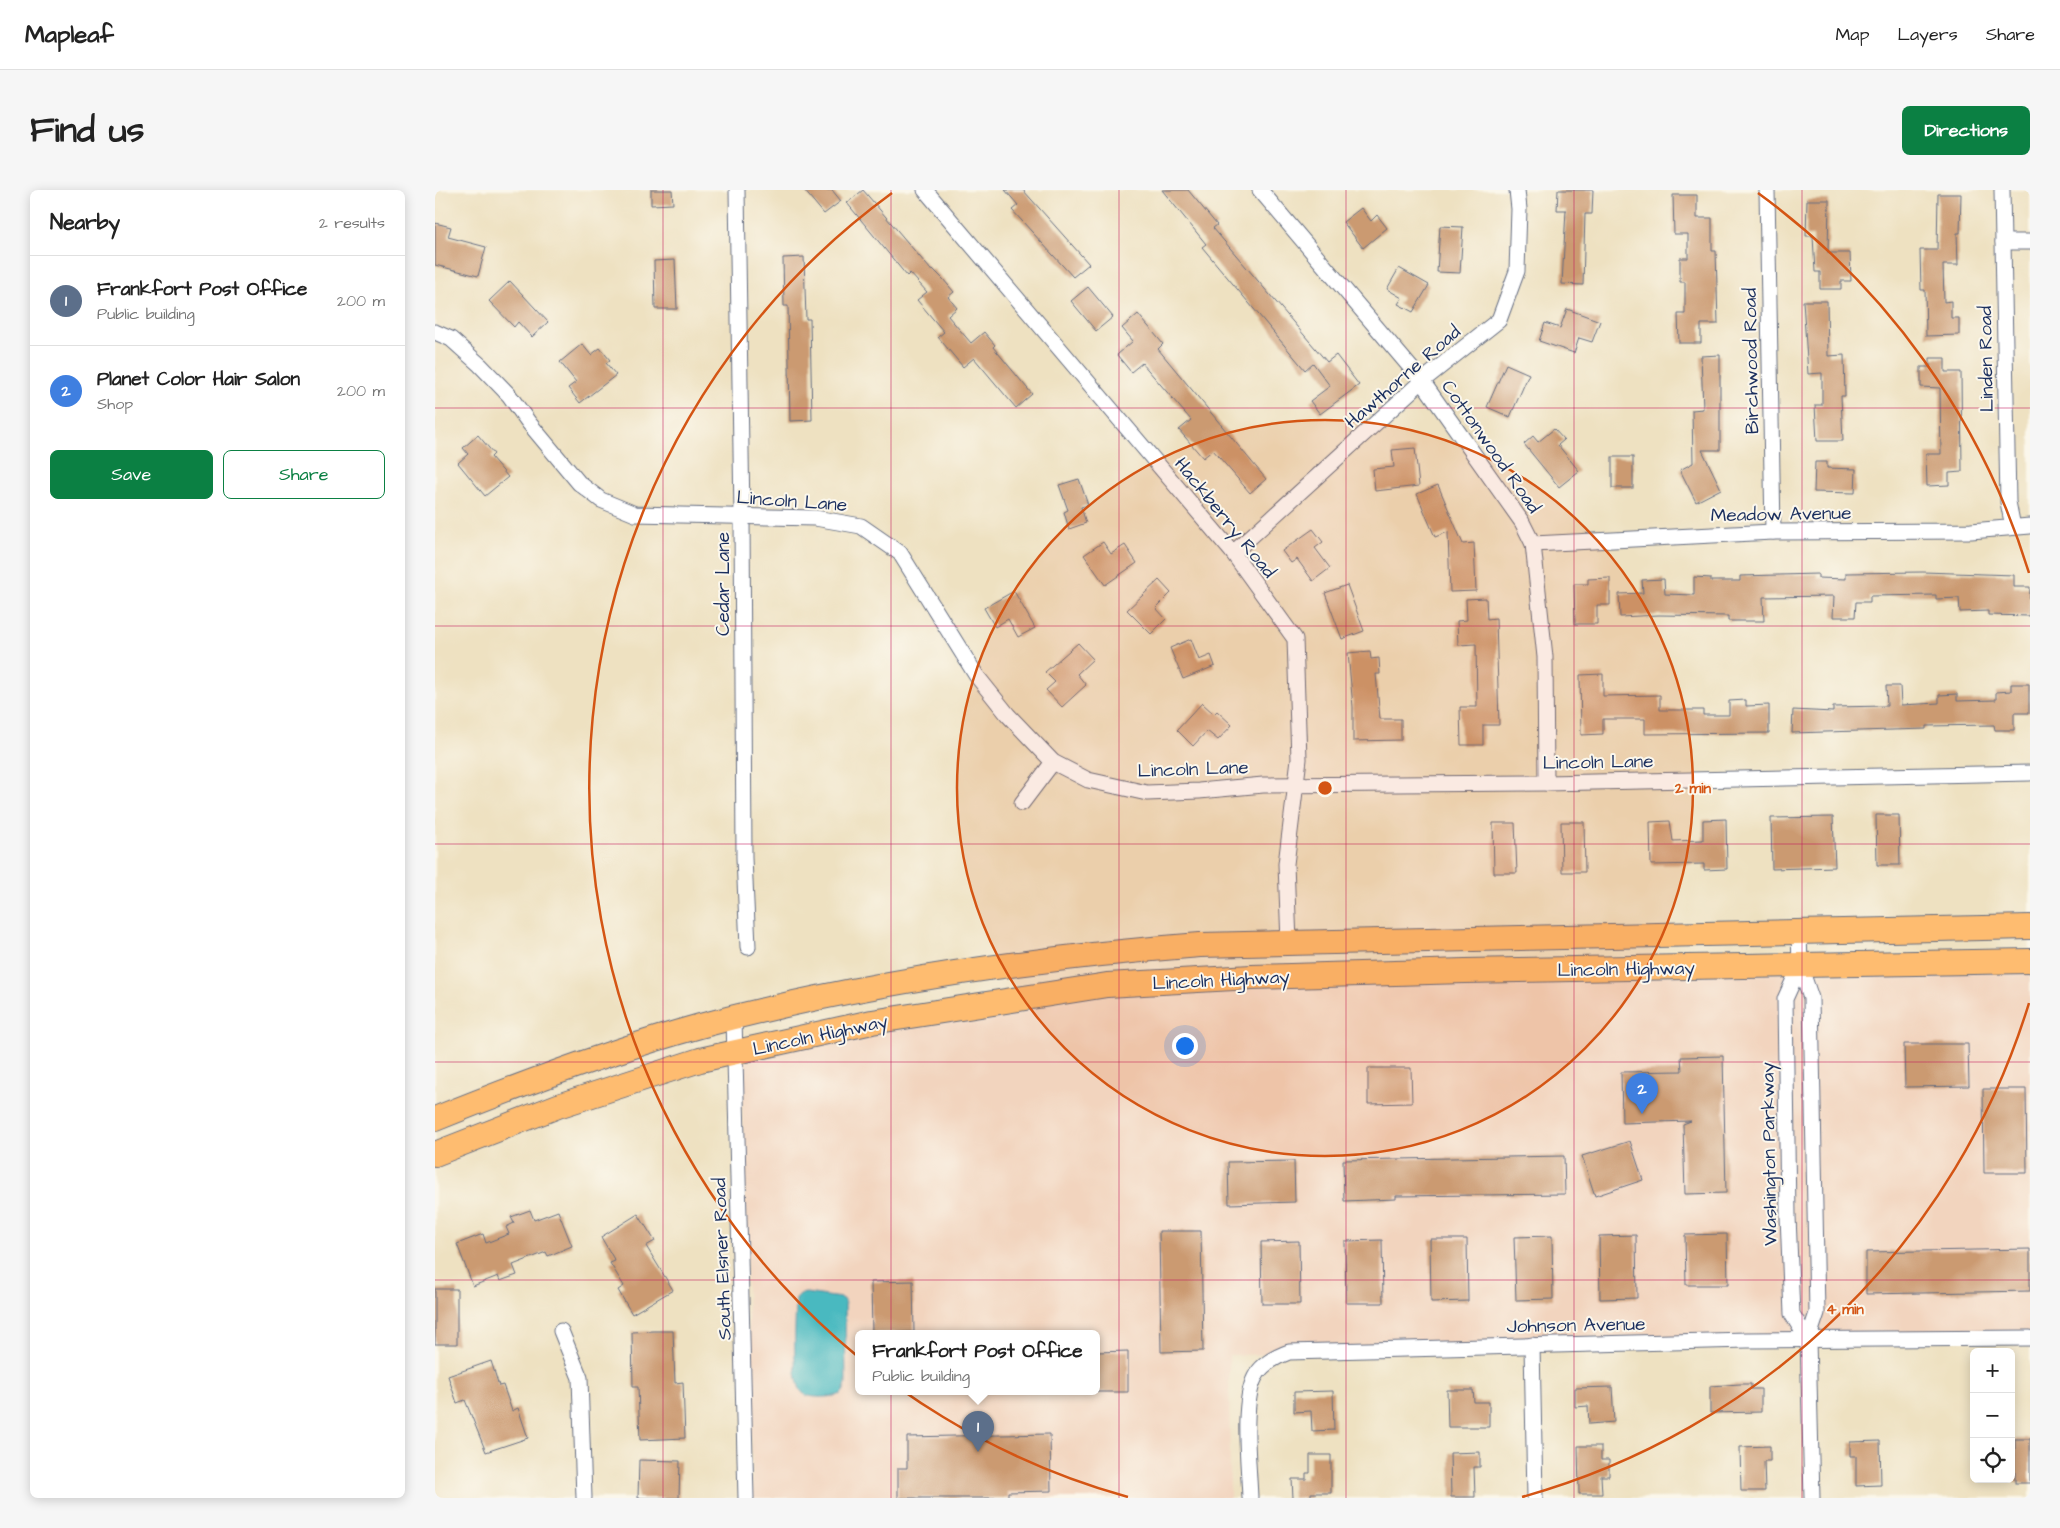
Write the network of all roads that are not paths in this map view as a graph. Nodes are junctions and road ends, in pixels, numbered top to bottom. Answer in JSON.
{"nodes":[{"id":1,"x":737,"y":190,"type":"edge"},
{"id":2,"x":925,"y":190,"type":"edge"},
{"id":3,"x":1260,"y":190,"type":"edge"},
{"id":4,"x":1517,"y":190,"type":"edge"},
{"id":5,"x":1767,"y":190,"type":"edge"},
{"id":6,"x":2002,"y":190,"type":"edge"},
{"id":7,"x":2003,"y":242,"type":"junction"},
{"id":8,"x":2030,"y":242,"type":"edge"},
{"id":9,"x":435,"y":332,"type":"edge"},
{"id":10,"x":1423,"y":381,"type":"junction"},
{"id":11,"x":742,"y":516,"type":"junction"},
{"id":12,"x":2013,"y":526,"type":"junction"},
{"id":13,"x":2030,"y":526,"type":"edge"},
{"id":14,"x":1773,"y":532,"type":"junction"},
{"id":15,"x":1533,"y":544,"type":"junction"},
{"id":16,"x":1233,"y":553,"type":"junction"},
{"id":17,"x":1053,"y":762,"type":"junction"},
{"id":18,"x":2030,"y":773,"type":"edge"},
{"id":19,"x":1546,"y":782,"type":"junction"},
{"id":20,"x":1297,"y":785,"type":"junction"},
{"id":21,"x":1022,"y":803,"type":"dead end"},
{"id":22,"x":2030,"y":927,"type":"edge"},
{"id":23,"x":1799,"y":932,"type":"junction"},
{"id":24,"x":1289,"y":943,"type":"junction"},
{"id":25,"x":748,"y":947,"type":"dead end"},
{"id":26,"x":2030,"y":961,"type":"edge"},
{"id":27,"x":1800,"y":966,"type":"junction"},
{"id":28,"x":734,"y":1018,"type":"junction"},
{"id":29,"x":735,"y":1052,"type":"junction"},
{"id":30,"x":435,"y":1119,"type":"edge"},
{"id":31,"x":435,"y":1154,"type":"edge"},
{"id":32,"x":561,"y":1331,"type":"dead end"},
{"id":33,"x":2030,"y":1338,"type":"edge"},
{"id":34,"x":1808,"y":1340,"type":"junction"},
{"id":35,"x":1531,"y":1344,"type":"junction"},
{"id":36,"x":584,"y":1498,"type":"edge"},
{"id":37,"x":746,"y":1498,"type":"edge"},
{"id":38,"x":1250,"y":1498,"type":"edge"},
{"id":39,"x":1535,"y":1498,"type":"edge"},
{"id":40,"x":1811,"y":1498,"type":"edge"}],
"edges":[{"from":1,"to":11,"type":"street","name":"Cedar Lane"},
{"from":2,"to":16,"type":"street","name":"Hackberry Road"},
{"from":3,"to":10,"type":"street","name":"Cottonwood Road"},
{"from":4,"to":10,"type":"street","name":"Hawthorne Road"},
{"from":5,"to":14,"type":"street","name":"Birchwood Road"},
{"from":6,"to":7,"type":"street","name":"Linden Road"},
{"from":7,"to":8,"type":"street"},
{"from":7,"to":12,"type":"street","name":"Linden Road"},
{"from":9,"to":11,"type":"street","name":"Lincoln Lane"},
{"from":10,"to":15,"type":"street","name":"Cottonwood Road"},
{"from":10,"to":16,"type":"street","name":"Hawthorne Road"},
{"from":11,"to":17,"type":"street","name":"Lincoln Lane"},
{"from":11,"to":25,"type":"street","name":"Cedar Lane"},
{"from":12,"to":13,"type":"street","name":"Meadow Avenue"},
{"from":12,"to":14,"type":"street","name":"Meadow Avenue"},
{"from":14,"to":15,"type":"street","name":"Meadow Avenue"},
{"from":15,"to":19,"type":"street","name":"Cottonwood Road"},
{"from":16,"to":20,"type":"street","name":"Hackberry Road"},
{"from":17,"to":20,"type":"street","name":"Lincoln Lane"},
{"from":17,"to":21,"type":"street"},
{"from":18,"to":19,"type":"street","name":"Lincoln Lane"},
{"from":19,"to":20,"type":"street","name":"Lincoln Lane"},
{"from":20,"to":24,"type":"street","name":"Hackberry Road"},
{"from":22,"to":23,"type":"main road","name":"Lincoln Highway"},
{"from":23,"to":24,"type":"main road","name":"Lincoln Highway"},
{"from":23,"to":27,"type":"street","name":"Washington Parkway"},
{"from":24,"to":28,"type":"main road","name":"Lincoln Highway"},
{"from":26,"to":27,"type":"main road","name":"Lincoln Highway"},
{"from":27,"to":29,"type":"main road","name":"Lincoln Highway"},
{"from":27,"to":34,"type":"street","name":"Washington Parkway"},
{"from":27,"to":34,"type":"street","name":"Washington Parkway"},
{"from":28,"to":29,"type":"street","name":"South Elsner Road"},
{"from":28,"to":30,"type":"main road","name":"Lincoln Highway"},
{"from":29,"to":31,"type":"main road","name":"Lincoln Highway"},
{"from":29,"to":37,"type":"street","name":"South Elsner Road"},
{"from":32,"to":36,"type":"street"},
{"from":33,"to":34,"type":"street","name":"Johnson Avenue"},
{"from":34,"to":35,"type":"street","name":"Johnson Avenue"},
{"from":34,"to":40,"type":"street","name":"Washington Parkway"},
{"from":35,"to":38,"type":"street","name":"Johnson Avenue"},
{"from":35,"to":39,"type":"street"}]}
